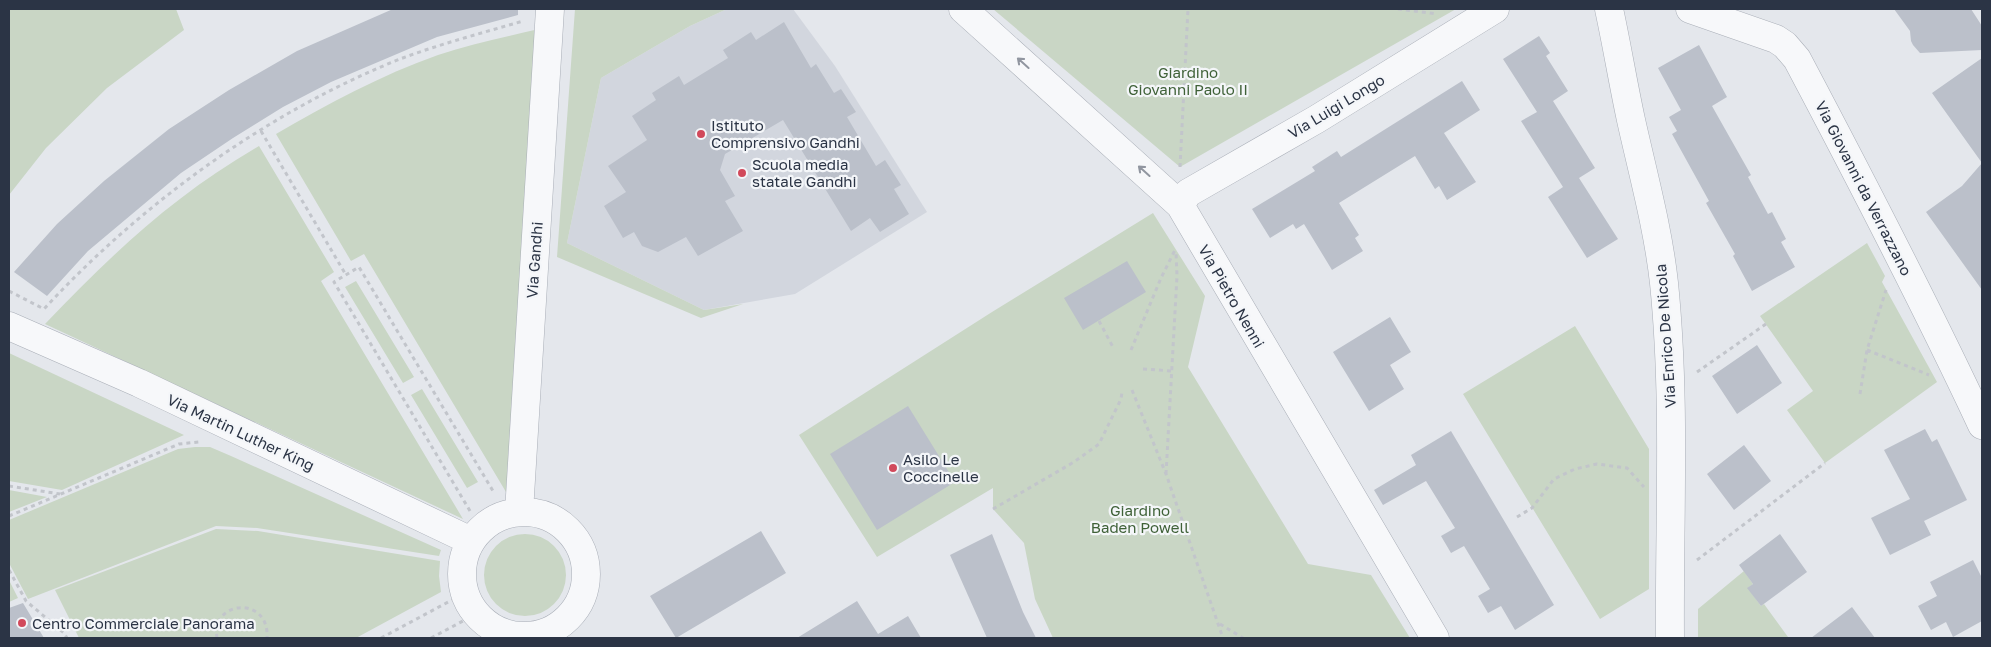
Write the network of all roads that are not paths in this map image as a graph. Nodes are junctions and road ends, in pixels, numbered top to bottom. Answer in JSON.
{"nodes":[{"id":1,"x":550,"y":9,"type":"edge"},
{"id":2,"x":962,"y":9,"type":"edge"},
{"id":3,"x":1495,"y":9,"type":"edge"},
{"id":4,"x":1609,"y":9,"type":"edge"},
{"id":5,"x":1690,"y":9,"type":"edge"},
{"id":6,"x":1180,"y":205,"type":"junction"},
{"id":7,"x":9,"y":326,"type":"edge"},
{"id":8,"x":1982,"y":425,"type":"edge"},
{"id":9,"x":513,"y":513,"type":"junction"},
{"id":10,"x":476,"y":535,"type":"junction"},
{"id":11,"x":561,"y":633,"type":"edge"},
{"id":12,"x":1435,"y":638,"type":"edge"},
{"id":13,"x":1670,"y":638,"type":"edge"}],
"edges":[{"from":1,"to":9,"type":"street","name":"Via Gandhi"},
{"from":6,"to":2,"type":"street","name":"Via Pietro Nenni","one_way":true},
{"from":3,"to":6,"type":"street","name":"Via Luigi Longo"},
{"from":4,"to":13,"type":"street","name":"Via Enrico De Nicola"},
{"from":5,"to":8,"type":"street","name":"Via Giovanni da Verrazzano"},
{"from":6,"to":12,"type":"street","name":"Via Pietro Nenni"},
{"from":7,"to":10,"type":"street","name":"Via Martin Luther King"},
{"from":9,"to":10,"type":"street"},
{"from":9,"to":11,"type":"street"},
{"from":10,"to":11,"type":"street"}]}
